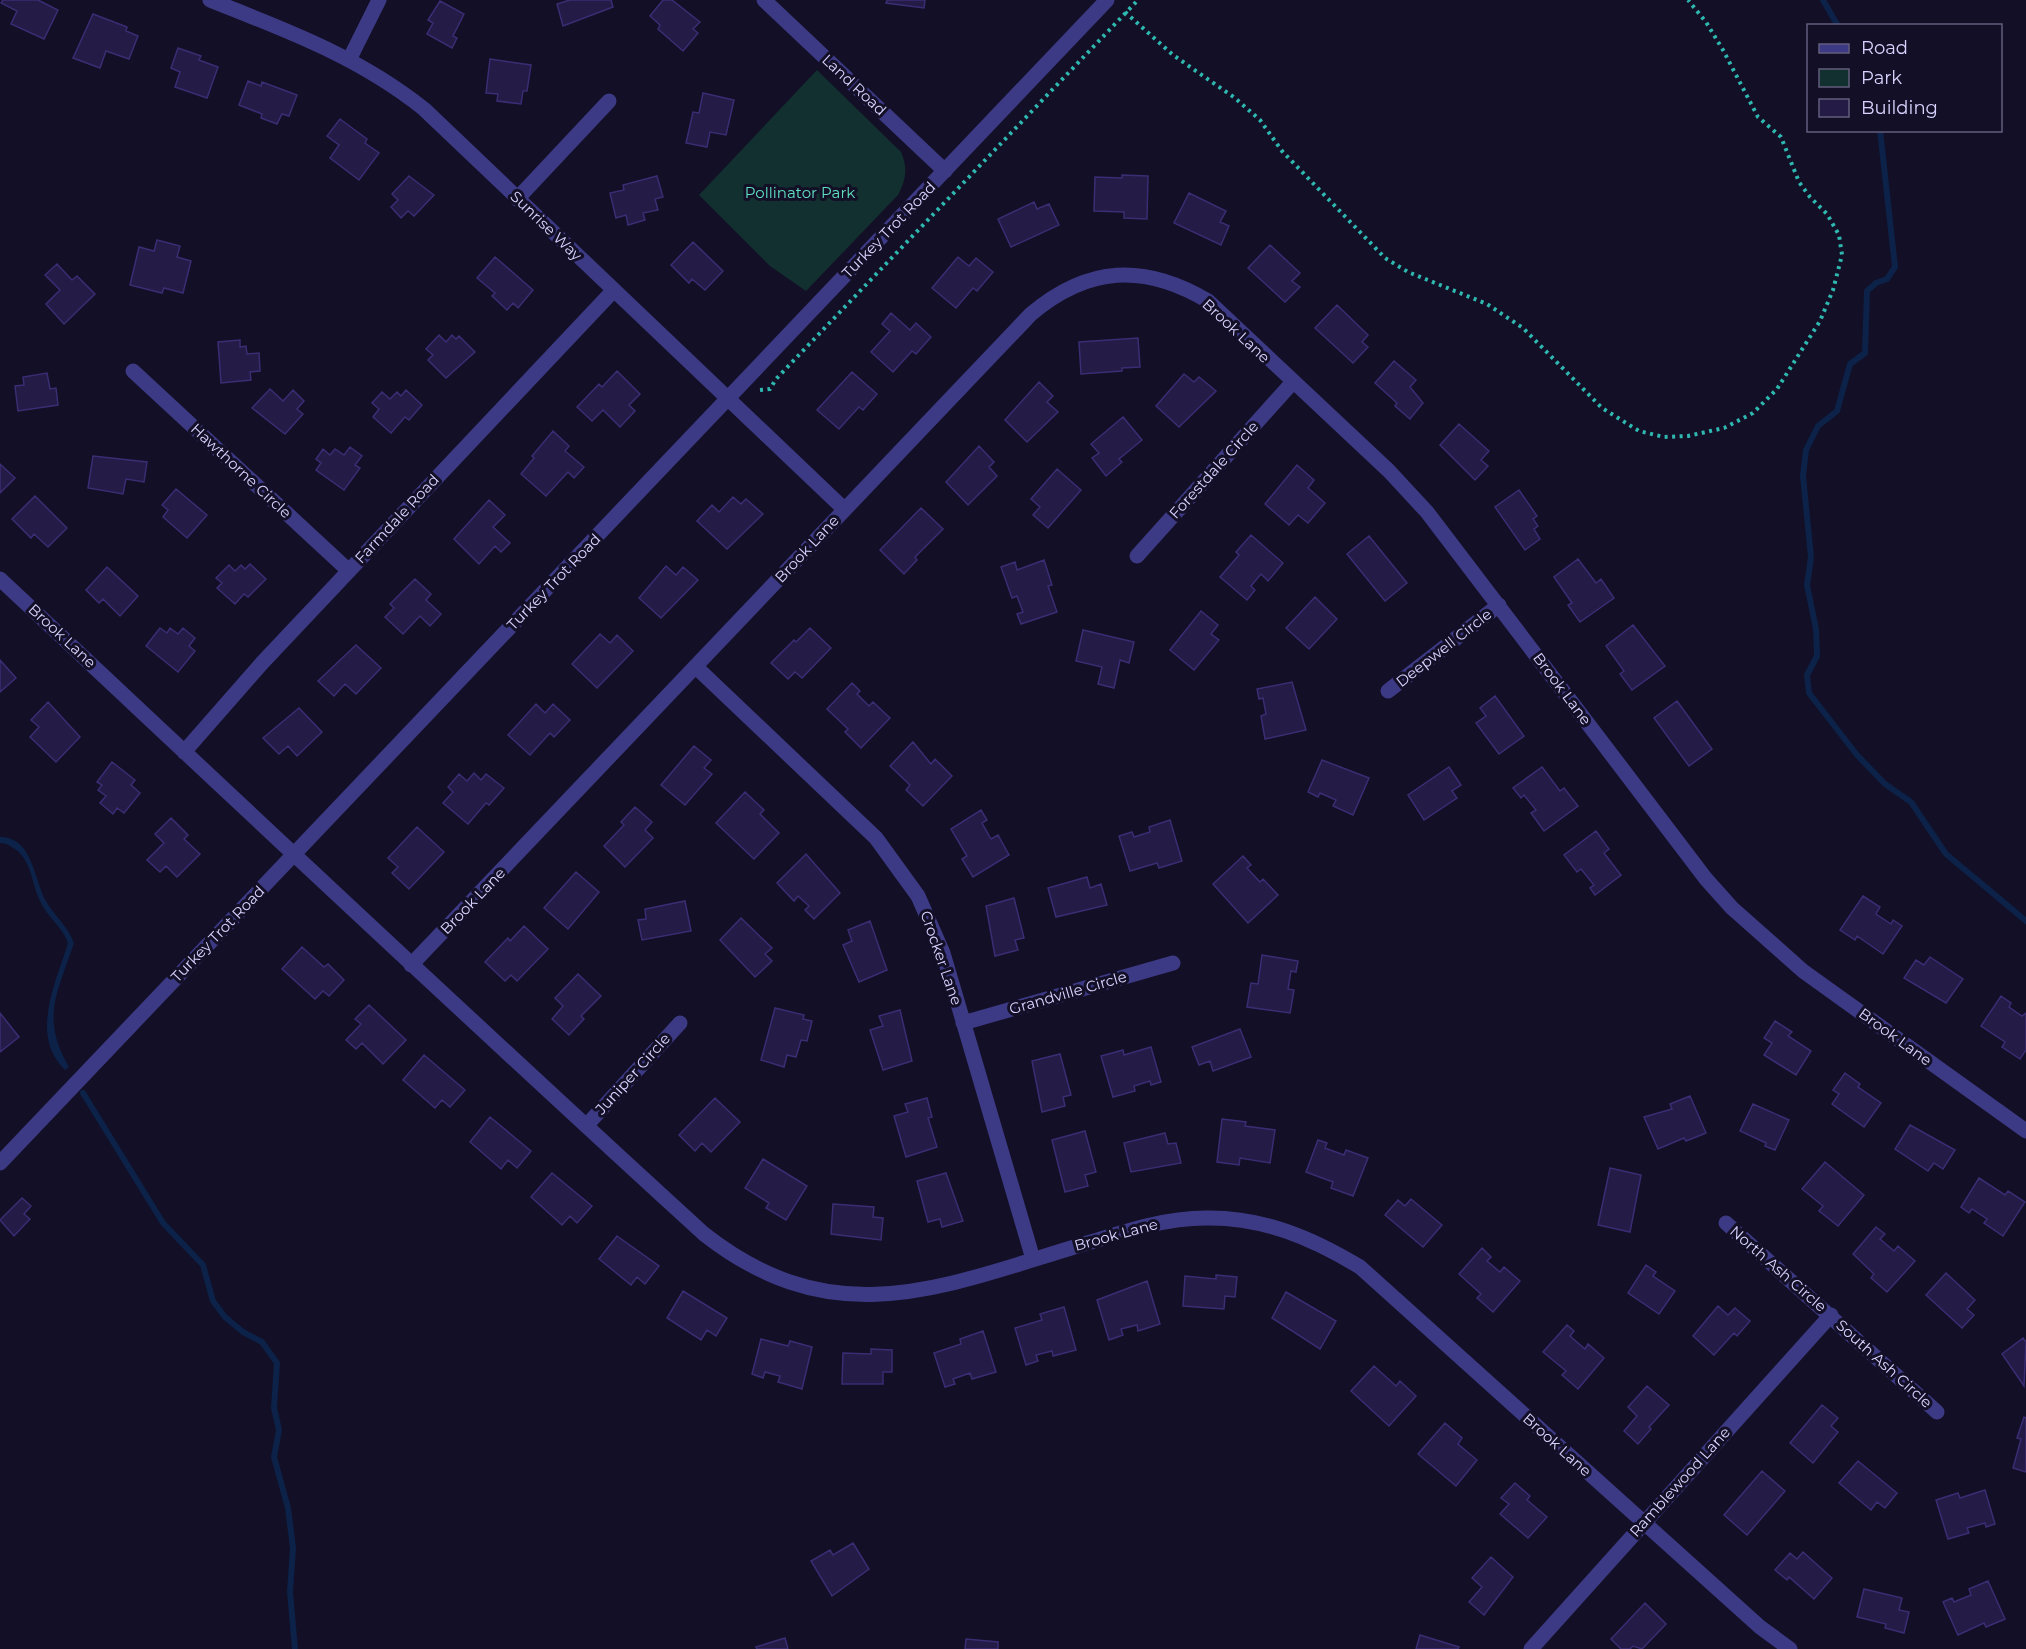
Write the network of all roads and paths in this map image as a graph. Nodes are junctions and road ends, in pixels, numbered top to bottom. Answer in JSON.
{"nodes":[{"id":1,"x":210,"y":0,"type":"edge"},
{"id":2,"x":380,"y":0,"type":"edge"},
{"id":3,"x":764,"y":0,"type":"edge"},
{"id":4,"x":1107,"y":0,"type":"edge"},
{"id":5,"x":1138,"y":0,"type":"edge"},
{"id":6,"x":1688,"y":0,"type":"edge"},
{"id":7,"x":1125,"y":12,"type":"junction"},
{"id":8,"x":350,"y":58,"type":"junction"},
{"id":9,"x":609,"y":100,"type":"dead end"},
{"id":10,"x":945,"y":171,"type":"junction"},
{"id":11,"x":518,"y":199,"type":"junction"},
{"id":12,"x":613,"y":291,"type":"junction"},
{"id":13,"x":133,"y":371,"type":"dead end"},
{"id":14,"x":1292,"y":383,"type":"junction"},
{"id":15,"x":766,"y":388,"type":"dead end"},
{"id":16,"x":727,"y":400,"type":"junction"},
{"id":17,"x":844,"y":509,"type":"junction"},
{"id":18,"x":1137,"y":556,"type":"dead end"},
{"id":19,"x":349,"y":571,"type":"junction"},
{"id":20,"x":0,"y":579,"type":"edge"},
{"id":21,"x":1499,"y":605,"type":"junction"},
{"id":22,"x":696,"y":667,"type":"junction"},
{"id":23,"x":1388,"y":691,"type":"dead end"},
{"id":24,"x":184,"y":752,"type":"junction"},
{"id":25,"x":295,"y":854,"type":"junction"},
{"id":26,"x":1173,"y":963,"type":"dead end"},
{"id":27,"x":411,"y":965,"type":"junction"},
{"id":28,"x":680,"y":1023,"type":"dead end"},
{"id":29,"x":963,"y":1023,"type":"junction"},
{"id":30,"x":586,"y":1126,"type":"junction"},
{"id":31,"x":2026,"y":1131,"type":"edge"},
{"id":32,"x":0,"y":1163,"type":"edge"},
{"id":33,"x":1726,"y":1223,"type":"dead end"},
{"id":34,"x":1033,"y":1259,"type":"junction"},
{"id":35,"x":1831,"y":1315,"type":"junction"},
{"id":36,"x":1937,"y":1412,"type":"dead end"},
{"id":37,"x":1643,"y":1522,"type":"junction"},
{"id":38,"x":1531,"y":1649,"type":"edge"},
{"id":39,"x":1790,"y":1649,"type":"edge"}],
"edges":[{"from":1,"to":8,"type":"street","name":"Sunrise Way"},
{"from":2,"to":8,"type":"street"},
{"from":3,"to":10,"type":"street","name":"Land Road"},
{"from":4,"to":10,"type":"street","name":"Turkey Trot Road"},
{"from":5,"to":7,"type":"path"},
{"from":6,"to":7,"type":"path"},
{"from":7,"to":15,"type":"path"},
{"from":8,"to":11,"type":"street","name":"Sunrise Way"},
{"from":9,"to":11,"type":"street"},
{"from":10,"to":16,"type":"street","name":"Turkey Trot Road"},
{"from":11,"to":12,"type":"street","name":"Sunrise Way"},
{"from":12,"to":16,"type":"street","name":"Sunrise Way"},
{"from":12,"to":19,"type":"street","name":"Farmdale Road"},
{"from":13,"to":19,"type":"street","name":"Hawthorne Circle"},
{"from":14,"to":17,"type":"street","name":"Brook Lane"},
{"from":14,"to":18,"type":"street","name":"Forestdale Circle"},
{"from":14,"to":21,"type":"street","name":"Brook Lane"},
{"from":16,"to":17,"type":"street","name":"Sunrise Way"},
{"from":16,"to":25,"type":"street","name":"Turkey Trot Road"},
{"from":17,"to":22,"type":"street","name":"Brook Lane"},
{"from":19,"to":24,"type":"street","name":"Farmdale Road"},
{"from":20,"to":24,"type":"street","name":"Brook Lane"},
{"from":21,"to":23,"type":"street","name":"Deepwell Circle"},
{"from":21,"to":31,"type":"street","name":"Brook Lane"},
{"from":22,"to":27,"type":"street","name":"Brook Lane"},
{"from":22,"to":29,"type":"street","name":"Crocker Lane"},
{"from":24,"to":25,"type":"street","name":"Brook Lane"},
{"from":25,"to":27,"type":"street","name":"Brook Lane"},
{"from":25,"to":32,"type":"street","name":"Turkey Trot Road"},
{"from":26,"to":29,"type":"street","name":"Grandville Circle"},
{"from":27,"to":30,"type":"street","name":"Brook Lane"},
{"from":28,"to":30,"type":"street","name":"Juniper Circle"},
{"from":29,"to":34,"type":"street","name":"Crocker Lane"},
{"from":30,"to":34,"type":"street","name":"Brook Lane"},
{"from":33,"to":35,"type":"street","name":"North Ash Circle"},
{"from":34,"to":37,"type":"street","name":"Brook Lane"},
{"from":35,"to":36,"type":"street","name":"South Ash Circle"},
{"from":35,"to":37,"type":"street","name":"Ramblewood Lane"},
{"from":37,"to":38,"type":"street","name":"Ramblewood Lane"},
{"from":37,"to":39,"type":"street","name":"Brook Lane"}]}
